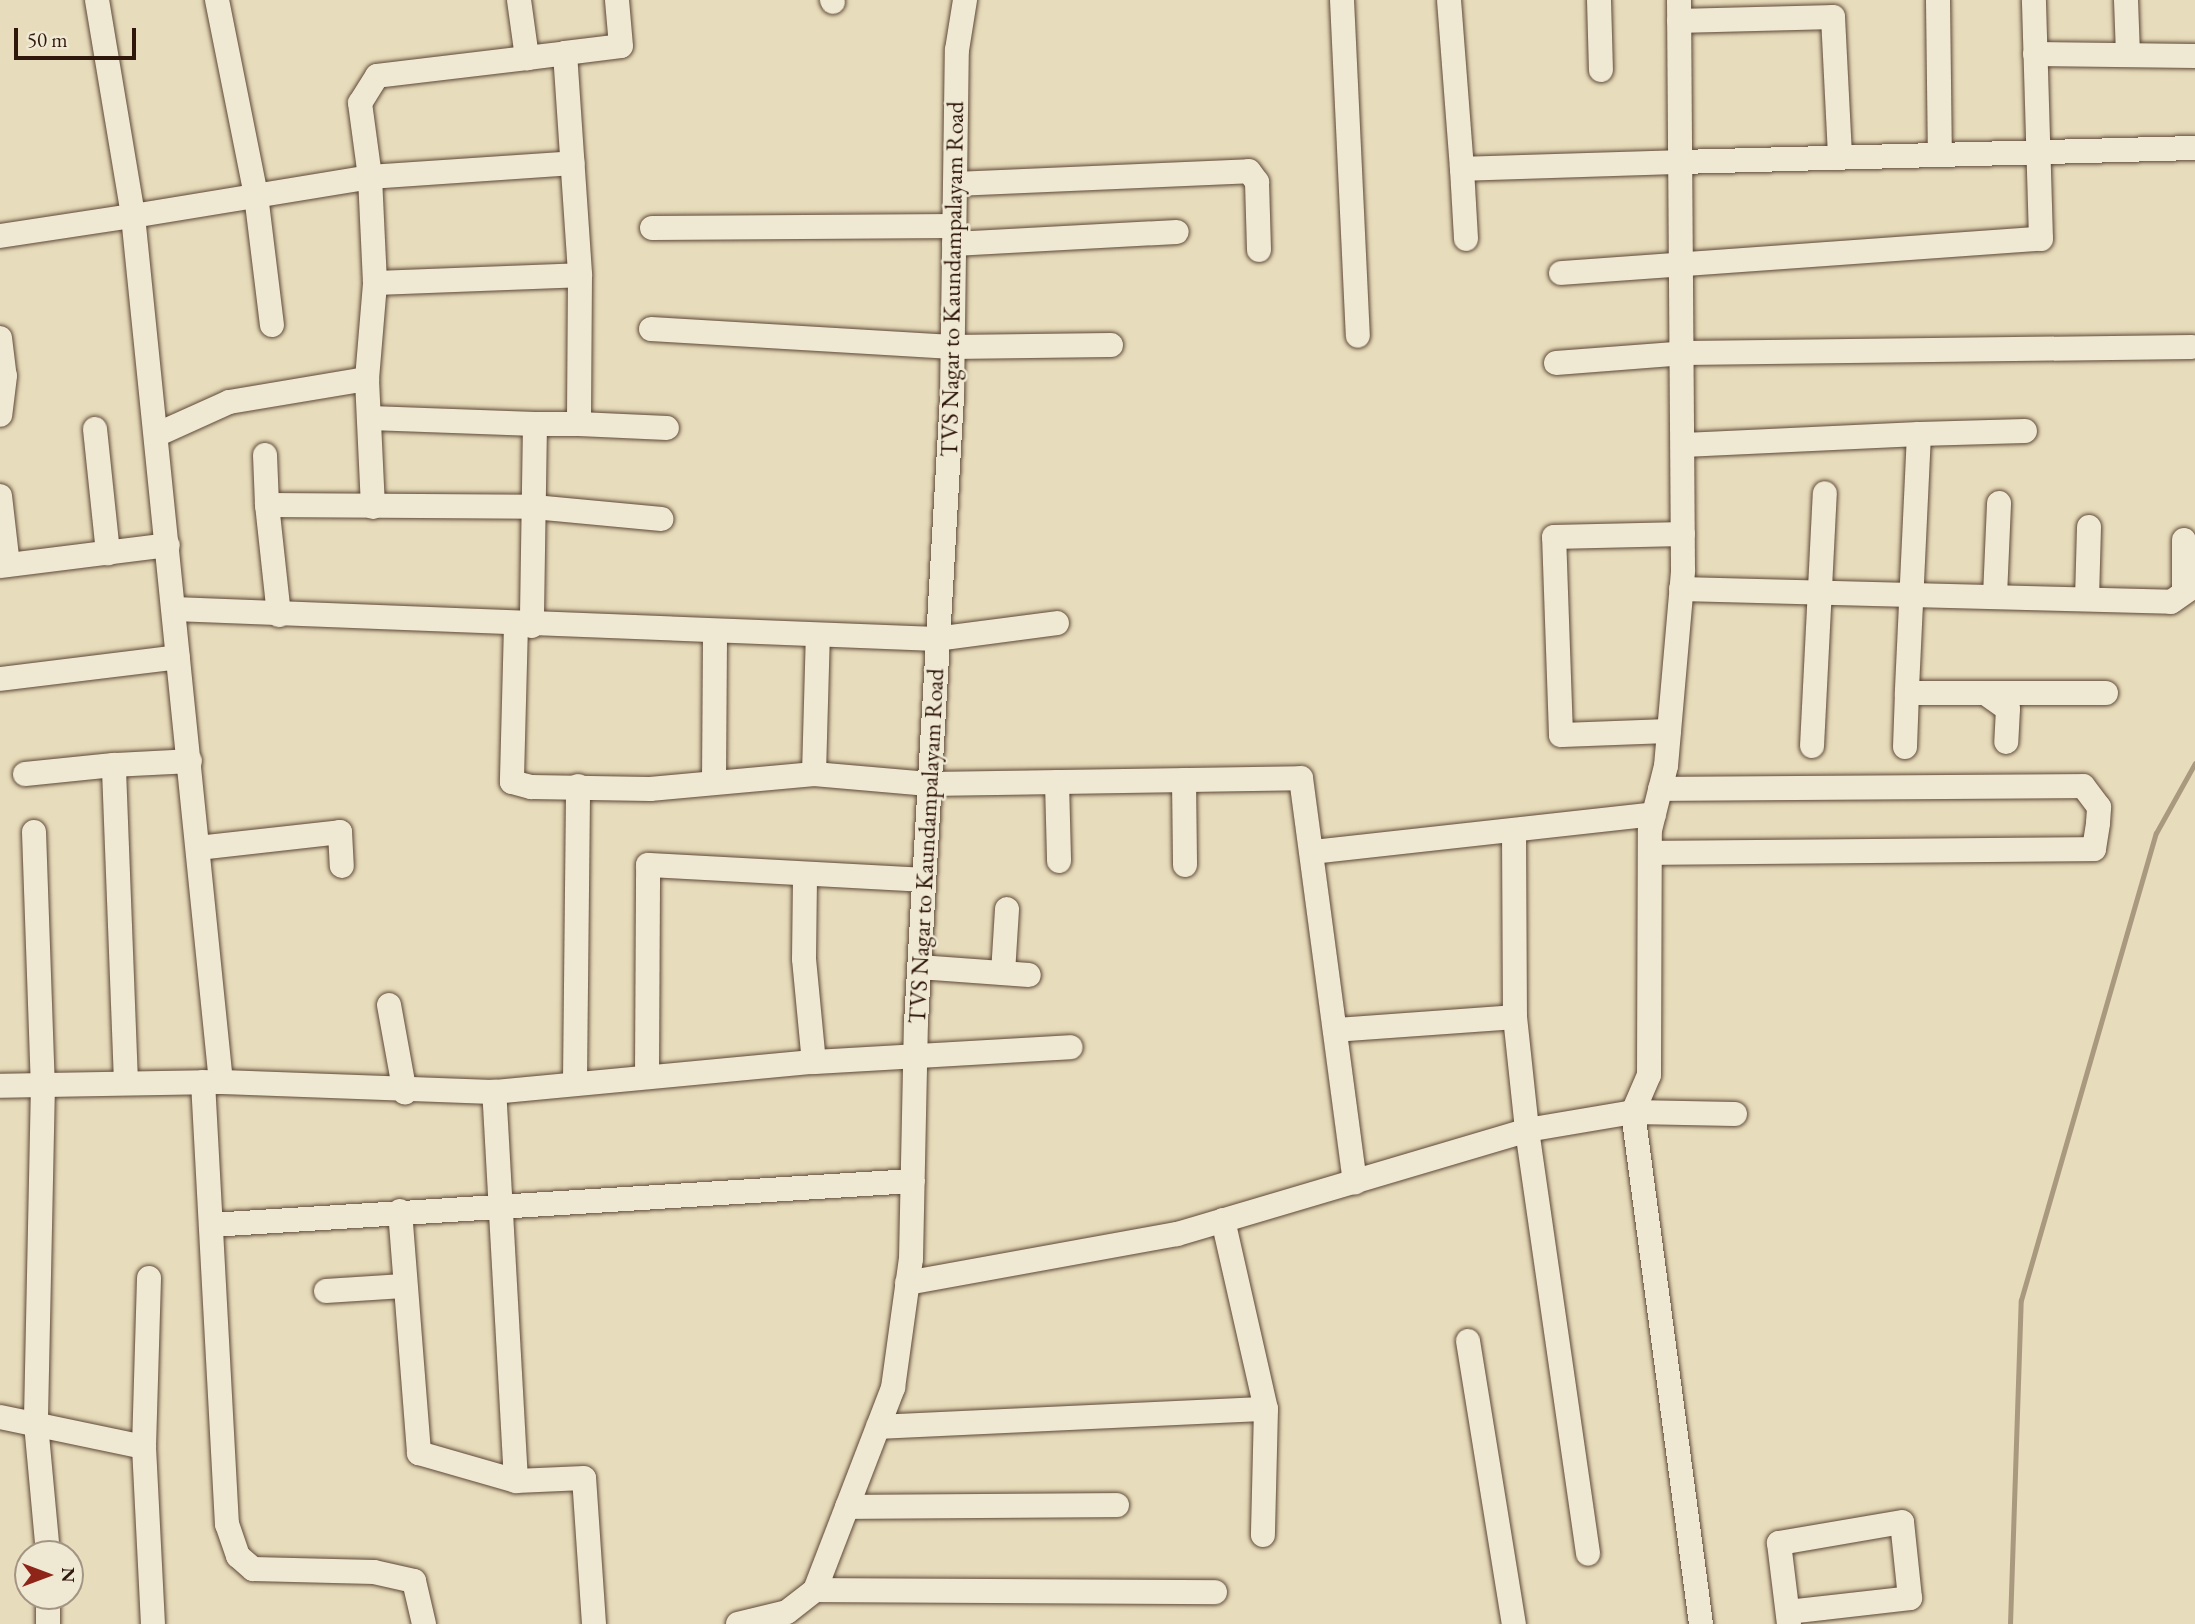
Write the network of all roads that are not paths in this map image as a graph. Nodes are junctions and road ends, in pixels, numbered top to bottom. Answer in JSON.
{"nodes":[{"id":1,"x":97,"y":0,"type":"edge"},
{"id":2,"x":217,"y":0,"type":"edge"},
{"id":3,"x":519,"y":0,"type":"edge"},
{"id":4,"x":617,"y":0,"type":"edge"},
{"id":5,"x":965,"y":0,"type":"edge"},
{"id":6,"x":1342,"y":0,"type":"edge"},
{"id":7,"x":1449,"y":0,"type":"edge"},
{"id":8,"x":1599,"y":0,"type":"edge"},
{"id":9,"x":1938,"y":0,"type":"edge"},
{"id":10,"x":2034,"y":0,"type":"edge"},
{"id":11,"x":2126,"y":0,"type":"edge"},
{"id":12,"x":1679,"y":10,"type":"edge"},
{"id":13,"x":565,"y":53,"type":"junction"},
{"id":14,"x":2035,"y":54,"type":"junction"},
{"id":15,"x":2127,"y":55,"type":"junction"},
{"id":16,"x":2195,"y":56,"type":"edge"},
{"id":17,"x":527,"y":58,"type":"junction"},
{"id":18,"x":1601,"y":70,"type":"dead end"},
{"id":19,"x":2195,"y":148,"type":"edge"},
{"id":20,"x":2037,"y":150,"type":"junction"},
{"id":21,"x":1940,"y":153,"type":"junction"},
{"id":22,"x":1840,"y":154,"type":"junction"},
{"id":23,"x":1680,"y":162,"type":"junction"},
{"id":24,"x":573,"y":163,"type":"junction"},
{"id":25,"x":1462,"y":169,"type":"junction"},
{"id":26,"x":370,"y":177,"type":"junction"},
{"id":27,"x":955,"y":184,"type":"junction"},
{"id":28,"x":256,"y":195,"type":"junction"},
{"id":29,"x":133,"y":216,"type":"junction"},
{"id":30,"x":652,"y":228,"type":"dead end"},
{"id":31,"x":1177,"y":232,"type":"dead end"},
{"id":32,"x":954,"y":235,"type":"junction"},
{"id":33,"x":0,"y":236,"type":"edge"},
{"id":34,"x":1466,"y":239,"type":"dead end"},
{"id":35,"x":1259,"y":250,"type":"dead end"},
{"id":36,"x":1685,"y":264,"type":"junction"},
{"id":37,"x":1561,"y":273,"type":"dead end"},
{"id":38,"x":580,"y":275,"type":"junction"},
{"id":39,"x":375,"y":284,"type":"junction"},
{"id":40,"x":272,"y":325,"type":"dead end"},
{"id":41,"x":651,"y":329,"type":"dead end"},
{"id":42,"x":1358,"y":336,"type":"dead end"},
{"id":43,"x":0,"y":338,"type":"edge"},
{"id":44,"x":1111,"y":345,"type":"dead end"},
{"id":45,"x":2192,"y":346,"type":"dead end"},
{"id":46,"x":952,"y":347,"type":"junction"},
{"id":47,"x":1685,"y":353,"type":"junction"},
{"id":48,"x":1556,"y":363,"type":"dead end"},
{"id":49,"x":367,"y":379,"type":"junction"},
{"id":50,"x":0,"y":415,"type":"edge"},
{"id":51,"x":370,"y":418,"type":"junction"},
{"id":52,"x":535,"y":424,"type":"junction"},
{"id":53,"x":579,"y":424,"type":"junction"},
{"id":54,"x":667,"y":428,"type":"dead end"},
{"id":55,"x":95,"y":429,"type":"dead end"},
{"id":56,"x":2025,"y":431,"type":"dead end"},
{"id":57,"x":1919,"y":434,"type":"junction"},
{"id":58,"x":156,"y":435,"type":"junction"},
{"id":59,"x":1684,"y":445,"type":"junction"},
{"id":60,"x":265,"y":455,"type":"dead end"},
{"id":61,"x":1825,"y":493,"type":"dead end"},
{"id":62,"x":0,"y":496,"type":"edge"},
{"id":63,"x":1999,"y":503,"type":"dead end"},
{"id":64,"x":267,"y":505,"type":"junction"},
{"id":65,"x":373,"y":507,"type":"junction"},
{"id":66,"x":534,"y":507,"type":"junction"},
{"id":67,"x":661,"y":519,"type":"dead end"},
{"id":68,"x":2089,"y":527,"type":"dead end"},
{"id":69,"x":1683,"y":534,"type":"junction"},
{"id":70,"x":2184,"y":540,"type":"dead end"},
{"id":71,"x":168,"y":545,"type":"junction"},
{"id":72,"x":108,"y":553,"type":"junction"},
{"id":73,"x":4,"y":565,"type":"edge"},
{"id":74,"x":1681,"y":589,"type":"junction"},
{"id":75,"x":2190,"y":589,"type":"edge"},
{"id":76,"x":1821,"y":592,"type":"junction"},
{"id":77,"x":1912,"y":593,"type":"junction"},
{"id":78,"x":1996,"y":596,"type":"junction"},
{"id":79,"x":2087,"y":599,"type":"junction"},
{"id":80,"x":174,"y":609,"type":"junction"},
{"id":81,"x":279,"y":615,"type":"junction"},
{"id":82,"x":1057,"y":624,"type":"dead end"},
{"id":83,"x":524,"y":626,"type":"junction"},
{"id":84,"x":715,"y":632,"type":"junction"},
{"id":85,"x":818,"y":635,"type":"junction"},
{"id":86,"x":936,"y":639,"type":"junction"},
{"id":87,"x":178,"y":657,"type":"junction"},
{"id":88,"x":0,"y":679,"type":"edge"},
{"id":89,"x":1907,"y":693,"type":"junction"},
{"id":90,"x":1985,"y":693,"type":"junction"},
{"id":91,"x":2106,"y":693,"type":"dead end"},
{"id":92,"x":1669,"y":731,"type":"junction"},
{"id":93,"x":2006,"y":742,"type":"dead end"},
{"id":94,"x":1812,"y":746,"type":"dead end"},
{"id":95,"x":1905,"y":747,"type":"dead end"},
{"id":96,"x":190,"y":761,"type":"junction"},
{"id":97,"x":114,"y":765,"type":"junction"},
{"id":98,"x":25,"y":774,"type":"dead end"},
{"id":99,"x":814,"y":774,"type":"junction"},
{"id":100,"x":1184,"y":780,"type":"junction"},
{"id":101,"x":714,"y":782,"type":"junction"},
{"id":102,"x":1056,"y":782,"type":"junction"},
{"id":103,"x":929,"y":783,"type":"junction"},
{"id":104,"x":578,"y":786,"type":"junction"},
{"id":105,"x":1660,"y":789,"type":"junction"},
{"id":106,"x":1647,"y":828,"type":"junction"},
{"id":107,"x":34,"y":832,"type":"dead end"},
{"id":108,"x":1514,"y":832,"type":"junction"},
{"id":109,"x":198,"y":848,"type":"junction"},
{"id":110,"x":1312,"y":852,"type":"junction"},
{"id":111,"x":1059,"y":861,"type":"dead end"},
{"id":112,"x":1185,"y":865,"type":"dead end"},
{"id":113,"x":342,"y":866,"type":"dead end"},
{"id":114,"x":805,"y":878,"type":"junction"},
{"id":115,"x":924,"y":880,"type":"junction"},
{"id":116,"x":1007,"y":909,"type":"dead end"},
{"id":117,"x":919,"y":967,"type":"junction"},
{"id":118,"x":1003,"y":973,"type":"junction"},
{"id":119,"x":1029,"y":975,"type":"dead end"},
{"id":120,"x":389,"y":1005,"type":"dead end"},
{"id":121,"x":1516,"y":1017,"type":"junction"},
{"id":122,"x":1335,"y":1030,"type":"junction"},
{"id":123,"x":1071,"y":1047,"type":"dead end"},
{"id":124,"x":915,"y":1060,"type":"junction"},
{"id":125,"x":814,"y":1062,"type":"junction"},
{"id":126,"x":647,"y":1075,"type":"junction"},
{"id":127,"x":575,"y":1080,"type":"junction"},
{"id":128,"x":126,"y":1082,"type":"junction"},
{"id":129,"x":212,"y":1082,"type":"junction"},
{"id":130,"x":43,"y":1084,"type":"junction"},
{"id":131,"x":0,"y":1086,"type":"edge"},
{"id":132,"x":494,"y":1092,"type":"junction"},
{"id":133,"x":405,"y":1093,"type":"junction"},
{"id":134,"x":1633,"y":1112,"type":"junction"},
{"id":135,"x":1735,"y":1114,"type":"dead end"},
{"id":136,"x":1527,"y":1130,"type":"junction"},
{"id":137,"x":913,"y":1181,"type":"junction"},
{"id":138,"x":1355,"y":1182,"type":"junction"},
{"id":139,"x":499,"y":1204,"type":"junction"},
{"id":140,"x":400,"y":1211,"type":"junction"},
{"id":141,"x":1223,"y":1220,"type":"junction"},
{"id":142,"x":211,"y":1225,"type":"junction"},
{"id":143,"x":149,"y":1278,"type":"dead end"},
{"id":144,"x":907,"y":1283,"type":"junction"},
{"id":145,"x":403,"y":1286,"type":"junction"},
{"id":146,"x":326,"y":1291,"type":"dead end"},
{"id":147,"x":1468,"y":1340,"type":"dead end"},
{"id":148,"x":1266,"y":1409,"type":"junction"},
{"id":149,"x":0,"y":1417,"type":"edge"},
{"id":150,"x":36,"y":1424,"type":"junction"},
{"id":151,"x":878,"y":1427,"type":"junction"},
{"id":152,"x":144,"y":1447,"type":"junction"},
{"id":153,"x":516,"y":1481,"type":"junction"},
{"id":154,"x":1117,"y":1505,"type":"dead end"},
{"id":155,"x":847,"y":1507,"type":"junction"},
{"id":156,"x":1263,"y":1535,"type":"dead end"},
{"id":157,"x":47,"y":1540,"type":"edge"},
{"id":158,"x":1588,"y":1554,"type":"dead end"},
{"id":159,"x":815,"y":1590,"type":"junction"},
{"id":160,"x":1215,"y":1592,"type":"dead end"},
{"id":161,"x":1789,"y":1618,"type":"edge"},
{"id":162,"x":153,"y":1624,"type":"edge"},
{"id":163,"x":424,"y":1624,"type":"edge"},
{"id":164,"x":594,"y":1624,"type":"edge"},
{"id":165,"x":737,"y":1624,"type":"edge"},
{"id":166,"x":1514,"y":1624,"type":"edge"},
{"id":167,"x":1701,"y":1624,"type":"edge"}],
"edges":[{"from":1,"to":29,"type":"street"},
{"from":2,"to":28,"type":"street"},
{"from":3,"to":17,"type":"street"},
{"from":4,"to":13,"type":"street"},
{"from":5,"to":27,"type":"street","name":"TVS Nagar to Kaundampalayam Road"},
{"from":6,"to":42,"type":"street"},
{"from":7,"to":25,"type":"street"},
{"from":8,"to":18,"type":"street"},
{"from":9,"to":21,"type":"street"},
{"from":10,"to":14,"type":"street"},
{"from":11,"to":15,"type":"street"},
{"from":12,"to":22,"type":"street"},
{"from":12,"to":23,"type":"street"},
{"from":13,"to":17,"type":"street"},
{"from":13,"to":24,"type":"street"},
{"from":14,"to":15,"type":"street"},
{"from":14,"to":20,"type":"street"},
{"from":15,"to":16,"type":"street"},
{"from":17,"to":26,"type":"street"},
{"from":19,"to":20,"type":"street"},
{"from":20,"to":21,"type":"street"},
{"from":20,"to":36,"type":"street"},
{"from":21,"to":22,"type":"street"},
{"from":22,"to":23,"type":"street"},
{"from":23,"to":25,"type":"street"},
{"from":23,"to":36,"type":"street"},
{"from":24,"to":26,"type":"street"},
{"from":24,"to":38,"type":"street"},
{"from":25,"to":34,"type":"street"},
{"from":26,"to":28,"type":"street"},
{"from":26,"to":39,"type":"street"},
{"from":27,"to":32,"type":"street","name":"TVS Nagar to Kaundampalayam Road"},
{"from":27,"to":35,"type":"street"},
{"from":28,"to":29,"type":"street"},
{"from":28,"to":40,"type":"street"},
{"from":29,"to":33,"type":"street"},
{"from":29,"to":58,"type":"street"},
{"from":30,"to":32,"type":"street"},
{"from":31,"to":32,"type":"street"},
{"from":32,"to":46,"type":"street","name":"TVS Nagar to Kaundampalayam Road"},
{"from":36,"to":37,"type":"street"},
{"from":36,"to":47,"type":"street"},
{"from":38,"to":39,"type":"street"},
{"from":38,"to":53,"type":"street"},
{"from":39,"to":49,"type":"street"},
{"from":41,"to":46,"type":"street"},
{"from":43,"to":50,"type":"street"},
{"from":44,"to":46,"type":"street"},
{"from":45,"to":47,"type":"street"},
{"from":46,"to":86,"type":"street","name":"TVS Nagar to Kaundampalayam Road"},
{"from":47,"to":48,"type":"street"},
{"from":47,"to":59,"type":"street"},
{"from":49,"to":51,"type":"street"},
{"from":49,"to":58,"type":"street"},
{"from":51,"to":52,"type":"street"},
{"from":51,"to":65,"type":"street"},
{"from":52,"to":53,"type":"street"},
{"from":52,"to":66,"type":"street"},
{"from":53,"to":54,"type":"street"},
{"from":55,"to":72,"type":"street"},
{"from":56,"to":57,"type":"street"},
{"from":57,"to":59,"type":"street"},
{"from":57,"to":77,"type":"street"},
{"from":58,"to":71,"type":"street"},
{"from":59,"to":69,"type":"street"},
{"from":60,"to":64,"type":"street"},
{"from":61,"to":76,"type":"street"},
{"from":62,"to":73,"type":"street"},
{"from":63,"to":78,"type":"street"},
{"from":64,"to":65,"type":"street"},
{"from":64,"to":81,"type":"street"},
{"from":65,"to":66,"type":"street"},
{"from":66,"to":67,"type":"street"},
{"from":66,"to":83,"type":"street"},
{"from":68,"to":79,"type":"street"},
{"from":69,"to":74,"type":"street"},
{"from":69,"to":92,"type":"street"},
{"from":70,"to":75,"type":"street"},
{"from":71,"to":72,"type":"street"},
{"from":71,"to":80,"type":"street"},
{"from":72,"to":73,"type":"street"},
{"from":74,"to":76,"type":"street"},
{"from":74,"to":92,"type":"street"},
{"from":75,"to":79,"type":"street"},
{"from":76,"to":77,"type":"street"},
{"from":76,"to":94,"type":"street"},
{"from":77,"to":78,"type":"street"},
{"from":77,"to":89,"type":"street"},
{"from":78,"to":79,"type":"street"},
{"from":80,"to":81,"type":"street"},
{"from":80,"to":87,"type":"street"},
{"from":81,"to":83,"type":"street"},
{"from":82,"to":86,"type":"street"},
{"from":83,"to":84,"type":"street"},
{"from":83,"to":104,"type":"street"},
{"from":84,"to":85,"type":"street"},
{"from":84,"to":101,"type":"street"},
{"from":85,"to":86,"type":"street"},
{"from":85,"to":99,"type":"street"},
{"from":86,"to":103,"type":"street","name":"TVS Nagar to Kaundampalayam Road"},
{"from":87,"to":88,"type":"street"},
{"from":87,"to":96,"type":"street"},
{"from":89,"to":90,"type":"street"},
{"from":89,"to":95,"type":"street"},
{"from":90,"to":91,"type":"street"},
{"from":90,"to":93,"type":"street"},
{"from":92,"to":105,"type":"street"},
{"from":96,"to":97,"type":"street"},
{"from":96,"to":109,"type":"street"},
{"from":97,"to":98,"type":"street"},
{"from":97,"to":128,"type":"street"},
{"from":99,"to":101,"type":"street"},
{"from":99,"to":103,"type":"street"},
{"from":100,"to":102,"type":"street"},
{"from":100,"to":110,"type":"street"},
{"from":100,"to":112,"type":"street"},
{"from":101,"to":104,"type":"street"},
{"from":102,"to":103,"type":"street"},
{"from":102,"to":111,"type":"street"},
{"from":103,"to":115,"type":"street","name":"TVS Nagar to Kaundampalayam Road"},
{"from":104,"to":127,"type":"street"},
{"from":105,"to":106,"type":"street"},
{"from":105,"to":106,"type":"street"},
{"from":106,"to":108,"type":"street"},
{"from":106,"to":134,"type":"street"},
{"from":107,"to":130,"type":"street"},
{"from":108,"to":110,"type":"street"},
{"from":108,"to":121,"type":"street"},
{"from":109,"to":113,"type":"street"},
{"from":109,"to":129,"type":"street"},
{"from":110,"to":122,"type":"street"},
{"from":114,"to":115,"type":"street"},
{"from":114,"to":125,"type":"street"},
{"from":114,"to":126,"type":"street"},
{"from":115,"to":117,"type":"street","name":"TVS Nagar to Kaundampalayam Road"},
{"from":116,"to":118,"type":"street"},
{"from":117,"to":118,"type":"street"},
{"from":117,"to":124,"type":"street","name":"TVS Nagar to Kaundampalayam Road"},
{"from":118,"to":119,"type":"street"},
{"from":120,"to":133,"type":"street"},
{"from":121,"to":122,"type":"street"},
{"from":121,"to":136,"type":"street"},
{"from":122,"to":138,"type":"street"},
{"from":123,"to":124,"type":"street"},
{"from":124,"to":125,"type":"street"},
{"from":124,"to":137,"type":"street","name":"TVS Nagar to Kaundampalayam Road"},
{"from":125,"to":126,"type":"street"},
{"from":126,"to":127,"type":"street"},
{"from":127,"to":132,"type":"street"},
{"from":128,"to":129,"type":"street"},
{"from":128,"to":130,"type":"street"},
{"from":129,"to":133,"type":"street"},
{"from":129,"to":142,"type":"street"},
{"from":130,"to":131,"type":"street"},
{"from":130,"to":150,"type":"street"},
{"from":132,"to":133,"type":"street"},
{"from":132,"to":139,"type":"street"},
{"from":134,"to":135,"type":"street"},
{"from":134,"to":136,"type":"street"},
{"from":134,"to":167,"type":"street"},
{"from":136,"to":138,"type":"street"},
{"from":136,"to":158,"type":"street"},
{"from":137,"to":139,"type":"street"},
{"from":137,"to":144,"type":"street","name":"TVS Nagar to Kaundampalayam Road"},
{"from":138,"to":141,"type":"street"},
{"from":139,"to":140,"type":"street"},
{"from":139,"to":153,"type":"street"},
{"from":140,"to":142,"type":"street"},
{"from":140,"to":145,"type":"street"},
{"from":141,"to":144,"type":"street"},
{"from":141,"to":148,"type":"street"},
{"from":142,"to":163,"type":"street"},
{"from":143,"to":152,"type":"street"},
{"from":144,"to":151,"type":"street","name":"TVS Nagar to Kaundampalayam Road"},
{"from":145,"to":146,"type":"street"},
{"from":145,"to":153,"type":"street"},
{"from":147,"to":166,"type":"street"},
{"from":148,"to":151,"type":"street"},
{"from":148,"to":156,"type":"street"},
{"from":149,"to":150,"type":"street"},
{"from":150,"to":152,"type":"street"},
{"from":150,"to":157,"type":"street"},
{"from":151,"to":155,"type":"street","name":"TVS Nagar to Kaundampalayam Road"},
{"from":152,"to":162,"type":"street"},
{"from":153,"to":164,"type":"street"},
{"from":154,"to":155,"type":"street"},
{"from":155,"to":159,"type":"street","name":"TVS Nagar to Kaundampalayam Road"},
{"from":159,"to":160,"type":"street"},
{"from":159,"to":165,"type":"street"},
{"from":161,"to":161,"type":"street"}]}
